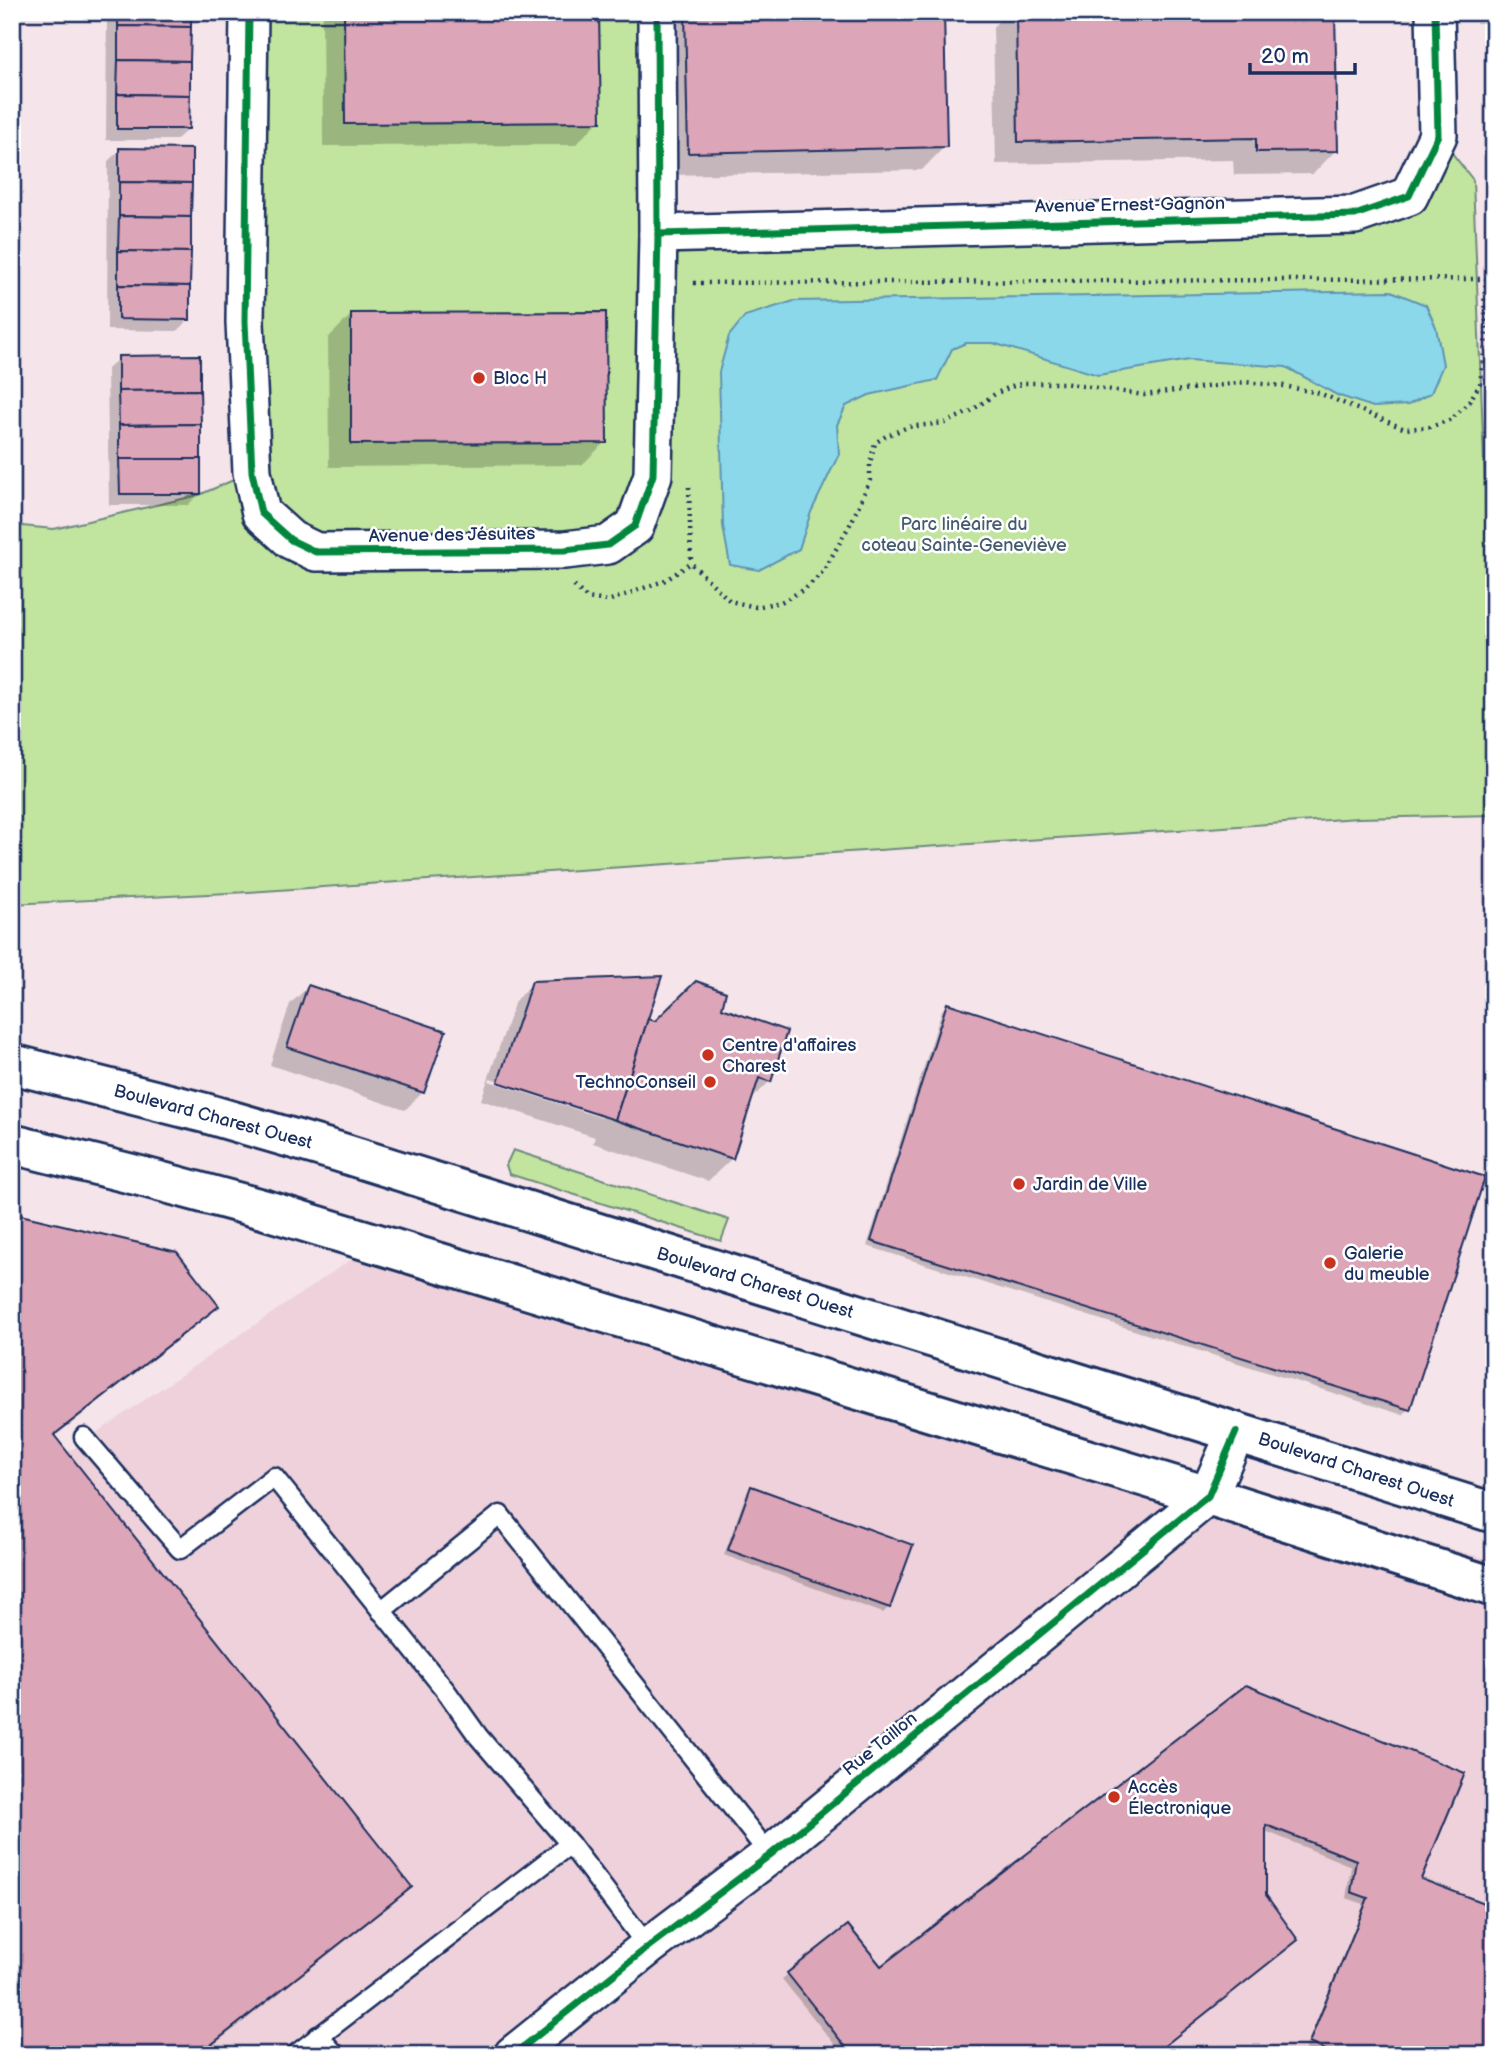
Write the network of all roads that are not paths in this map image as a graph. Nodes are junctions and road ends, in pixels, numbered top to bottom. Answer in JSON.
{"nodes":[{"id":1,"x":249,"y":12,"type":"edge"},
{"id":2,"x":657,"y":12,"type":"edge"},
{"id":3,"x":1436,"y":12,"type":"edge"},
{"id":4,"x":658,"y":234,"type":"junction"},
{"id":5,"x":12,"y":1065,"type":"edge"},
{"id":6,"x":12,"y":1144,"type":"edge"},
{"id":7,"x":1236,"y":1432,"type":"junction"},
{"id":8,"x":84,"y":1437,"type":"dead end"},
{"id":9,"x":1208,"y":1496,"type":"junction"},
{"id":10,"x":1494,"y":1514,"type":"edge"},
{"id":11,"x":1494,"y":1587,"type":"edge"},
{"id":12,"x":381,"y":1611,"type":"junction"},
{"id":13,"x":570,"y":1844,"type":"junction"},
{"id":14,"x":770,"y":1855,"type":"junction"},
{"id":15,"x":648,"y":1947,"type":"junction"},
{"id":16,"x":318,"y":2036,"type":"junction"},
{"id":17,"x":295,"y":2055,"type":"edge"},
{"id":18,"x":336,"y":2055,"type":"edge"},
{"id":19,"x":513,"y":2055,"type":"edge"}],
"edges":[{"from":1,"to":4,"type":"street","name":"Avenue des Jésuites"},
{"from":2,"to":4,"type":"street","name":"Avenue des Jésuites"},
{"from":3,"to":4,"type":"street","name":"Avenue Ernest-Gagnon"},
{"from":5,"to":7,"type":"main road","name":"Boulevard Charest Ouest"},
{"from":6,"to":9,"type":"main road"},
{"from":7,"to":9,"type":"street","name":"Rue Taillon"},
{"from":7,"to":10,"type":"main road","name":"Boulevard Charest Ouest"},
{"from":8,"to":12,"type":"lane"},
{"from":9,"to":11,"type":"main road"},
{"from":9,"to":14,"type":"street","name":"Rue Taillon"},
{"from":12,"to":13,"type":"lane"},
{"from":12,"to":14,"type":"lane"},
{"from":13,"to":15,"type":"lane"},
{"from":13,"to":16,"type":"lane"},
{"from":14,"to":15,"type":"street","name":"Rue Taillon"},
{"from":15,"to":19,"type":"street","name":"Rue Taillon"},
{"from":16,"to":17,"type":"lane"},
{"from":16,"to":18,"type":"lane"}]}
